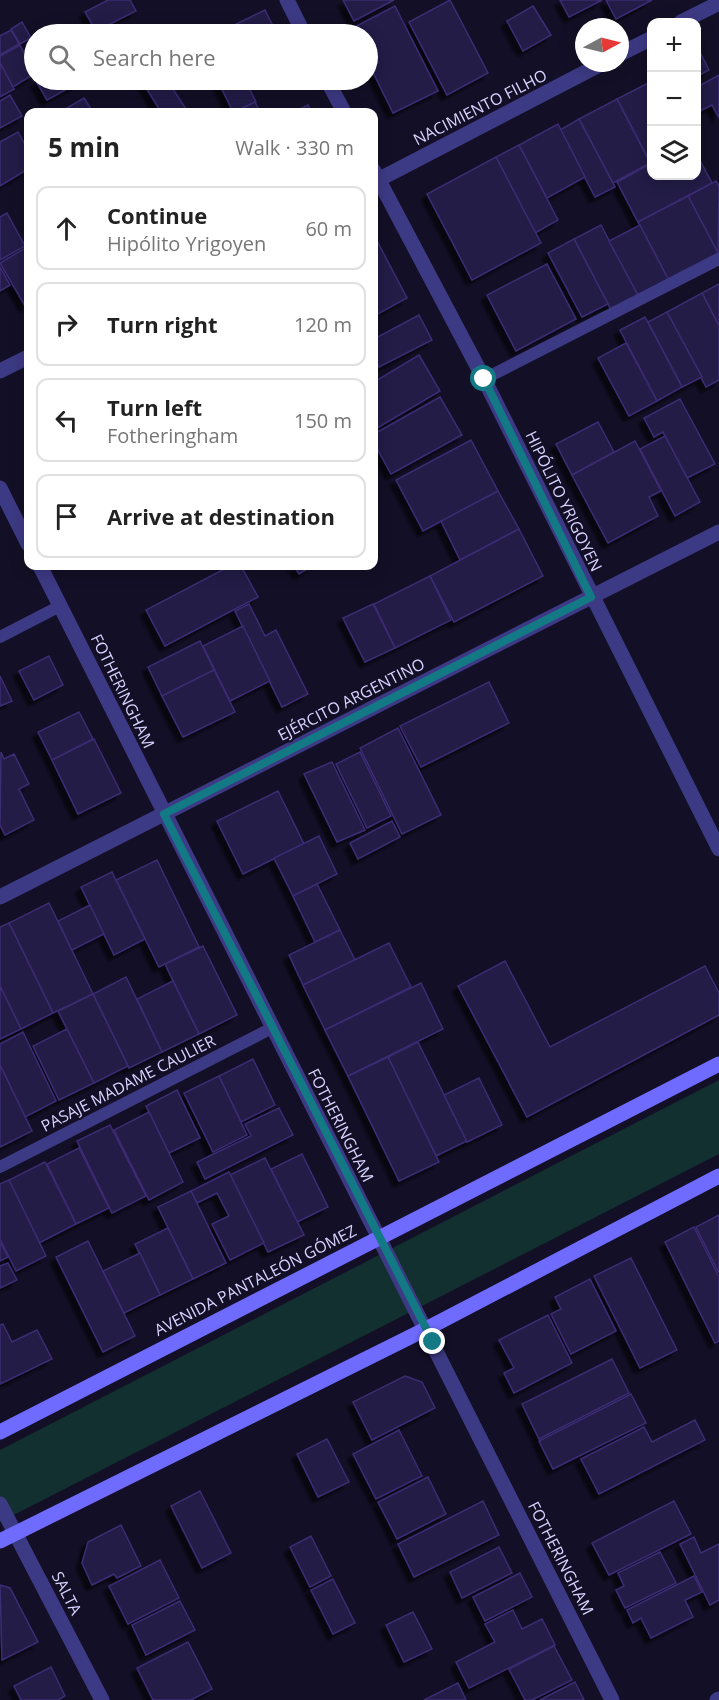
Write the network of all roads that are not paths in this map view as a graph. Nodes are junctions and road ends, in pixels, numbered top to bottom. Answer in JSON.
{"nodes":[{"id":1,"x":287,"y":0,"type":"edge"},
{"id":2,"x":719,"y":3,"type":"edge"},
{"id":3,"x":689,"y":18,"type":"edge"},
{"id":4,"x":299,"y":24,"type":"edge"},
{"id":5,"x":647,"y":40,"type":"edge"},
{"id":6,"x":629,"y":49,"type":"edge"},
{"id":7,"x":585,"y":72,"type":"edge"},
{"id":8,"x":332,"y":90,"type":"edge"},
{"id":9,"x":342,"y":108,"type":"edge"},
{"id":10,"x":378,"y":176,"type":"edge"},
{"id":11,"x":378,"y":184,"type":"edge"},
{"id":12,"x":719,"y":259,"type":"edge"},
{"id":13,"x":24,"y":359,"type":"edge"},
{"id":14,"x":0,"y":371,"type":"edge"},
{"id":15,"x":484,"y":379,"type":"junction"},
{"id":16,"x":0,"y":488,"type":"edge"},
{"id":17,"x":719,"y":532,"type":"edge"},
{"id":18,"x":24,"y":536,"type":"edge"},
{"id":19,"x":42,"y":570,"type":"edge"},
{"id":20,"x":591,"y":597,"type":"junction"},
{"id":21,"x":60,"y":606,"type":"junction"},
{"id":22,"x":0,"y":637,"type":"edge"},
{"id":23,"x":164,"y":814,"type":"junction"},
{"id":24,"x":719,"y":849,"type":"edge"},
{"id":25,"x":0,"y":897,"type":"edge"},
{"id":26,"x":272,"y":1028,"type":"junction"},
{"id":27,"x":719,"y":1064,"type":"edge"},
{"id":28,"x":0,"y":1167,"type":"edge"},
{"id":29,"x":719,"y":1176,"type":"edge"},
{"id":30,"x":377,"y":1237,"type":"junction"},
{"id":31,"x":426,"y":1329,"type":"junction"},
{"id":32,"x":0,"y":1432,"type":"edge"},
{"id":33,"x":0,"y":1504,"type":"edge"},
{"id":34,"x":15,"y":1533,"type":"junction"},
{"id":35,"x":0,"y":1541,"type":"edge"},
{"id":36,"x":102,"y":1700,"type":"edge"},
{"id":37,"x":612,"y":1700,"type":"edge"}],
"edges":[{"from":1,"to":4,"type":"street"},
{"from":2,"to":3,"type":"street"},
{"from":5,"to":6,"type":"street"},
{"from":7,"to":10,"type":"street","name":"NACIMIENTO FILHO"},
{"from":8,"to":9,"type":"street"},
{"from":11,"to":15,"type":"street","name":"HIPÓLITO YRIGOYEN"},
{"from":12,"to":15,"type":"lane"},
{"from":13,"to":14,"type":"street"},
{"from":15,"to":20,"type":"street","name":"HIPÓLITO YRIGOYEN"},
{"from":16,"to":18,"type":"street"},
{"from":17,"to":20,"type":"street","name":"EJÉRCITO ARGENTINO"},
{"from":19,"to":21,"type":"street","name":"FOTHERINGHAM"},
{"from":20,"to":23,"type":"street","name":"EJÉRCITO ARGENTINO"},
{"from":20,"to":24,"type":"street","name":"HIPÓLITO YRIGOYEN"},
{"from":21,"to":22,"type":"lane"},
{"from":21,"to":23,"type":"street","name":"FOTHERINGHAM"},
{"from":23,"to":25,"type":"street","name":"EJÉRCITO ARGENTINO"},
{"from":23,"to":26,"type":"street","name":"FOTHERINGHAM"},
{"from":26,"to":28,"type":"lane","name":"PASAJE MADAME CAULIER"},
{"from":26,"to":30,"type":"street","name":"FOTHERINGHAM"},
{"from":27,"to":30,"type":"main road","name":"AVENIDA PANTALEÓN GÓMEZ"},
{"from":29,"to":31,"type":"main road"},
{"from":30,"to":31,"type":"street","name":"FOTHERINGHAM"},
{"from":30,"to":32,"type":"main road","name":"AVENIDA PANTALEÓN GÓMEZ"},
{"from":31,"to":34,"type":"main road"},
{"from":31,"to":37,"type":"street","name":"FOTHERINGHAM"},
{"from":33,"to":34,"type":"street","name":"SALTA"},
{"from":34,"to":35,"type":"main road"},
{"from":34,"to":36,"type":"street","name":"SALTA"}]}
